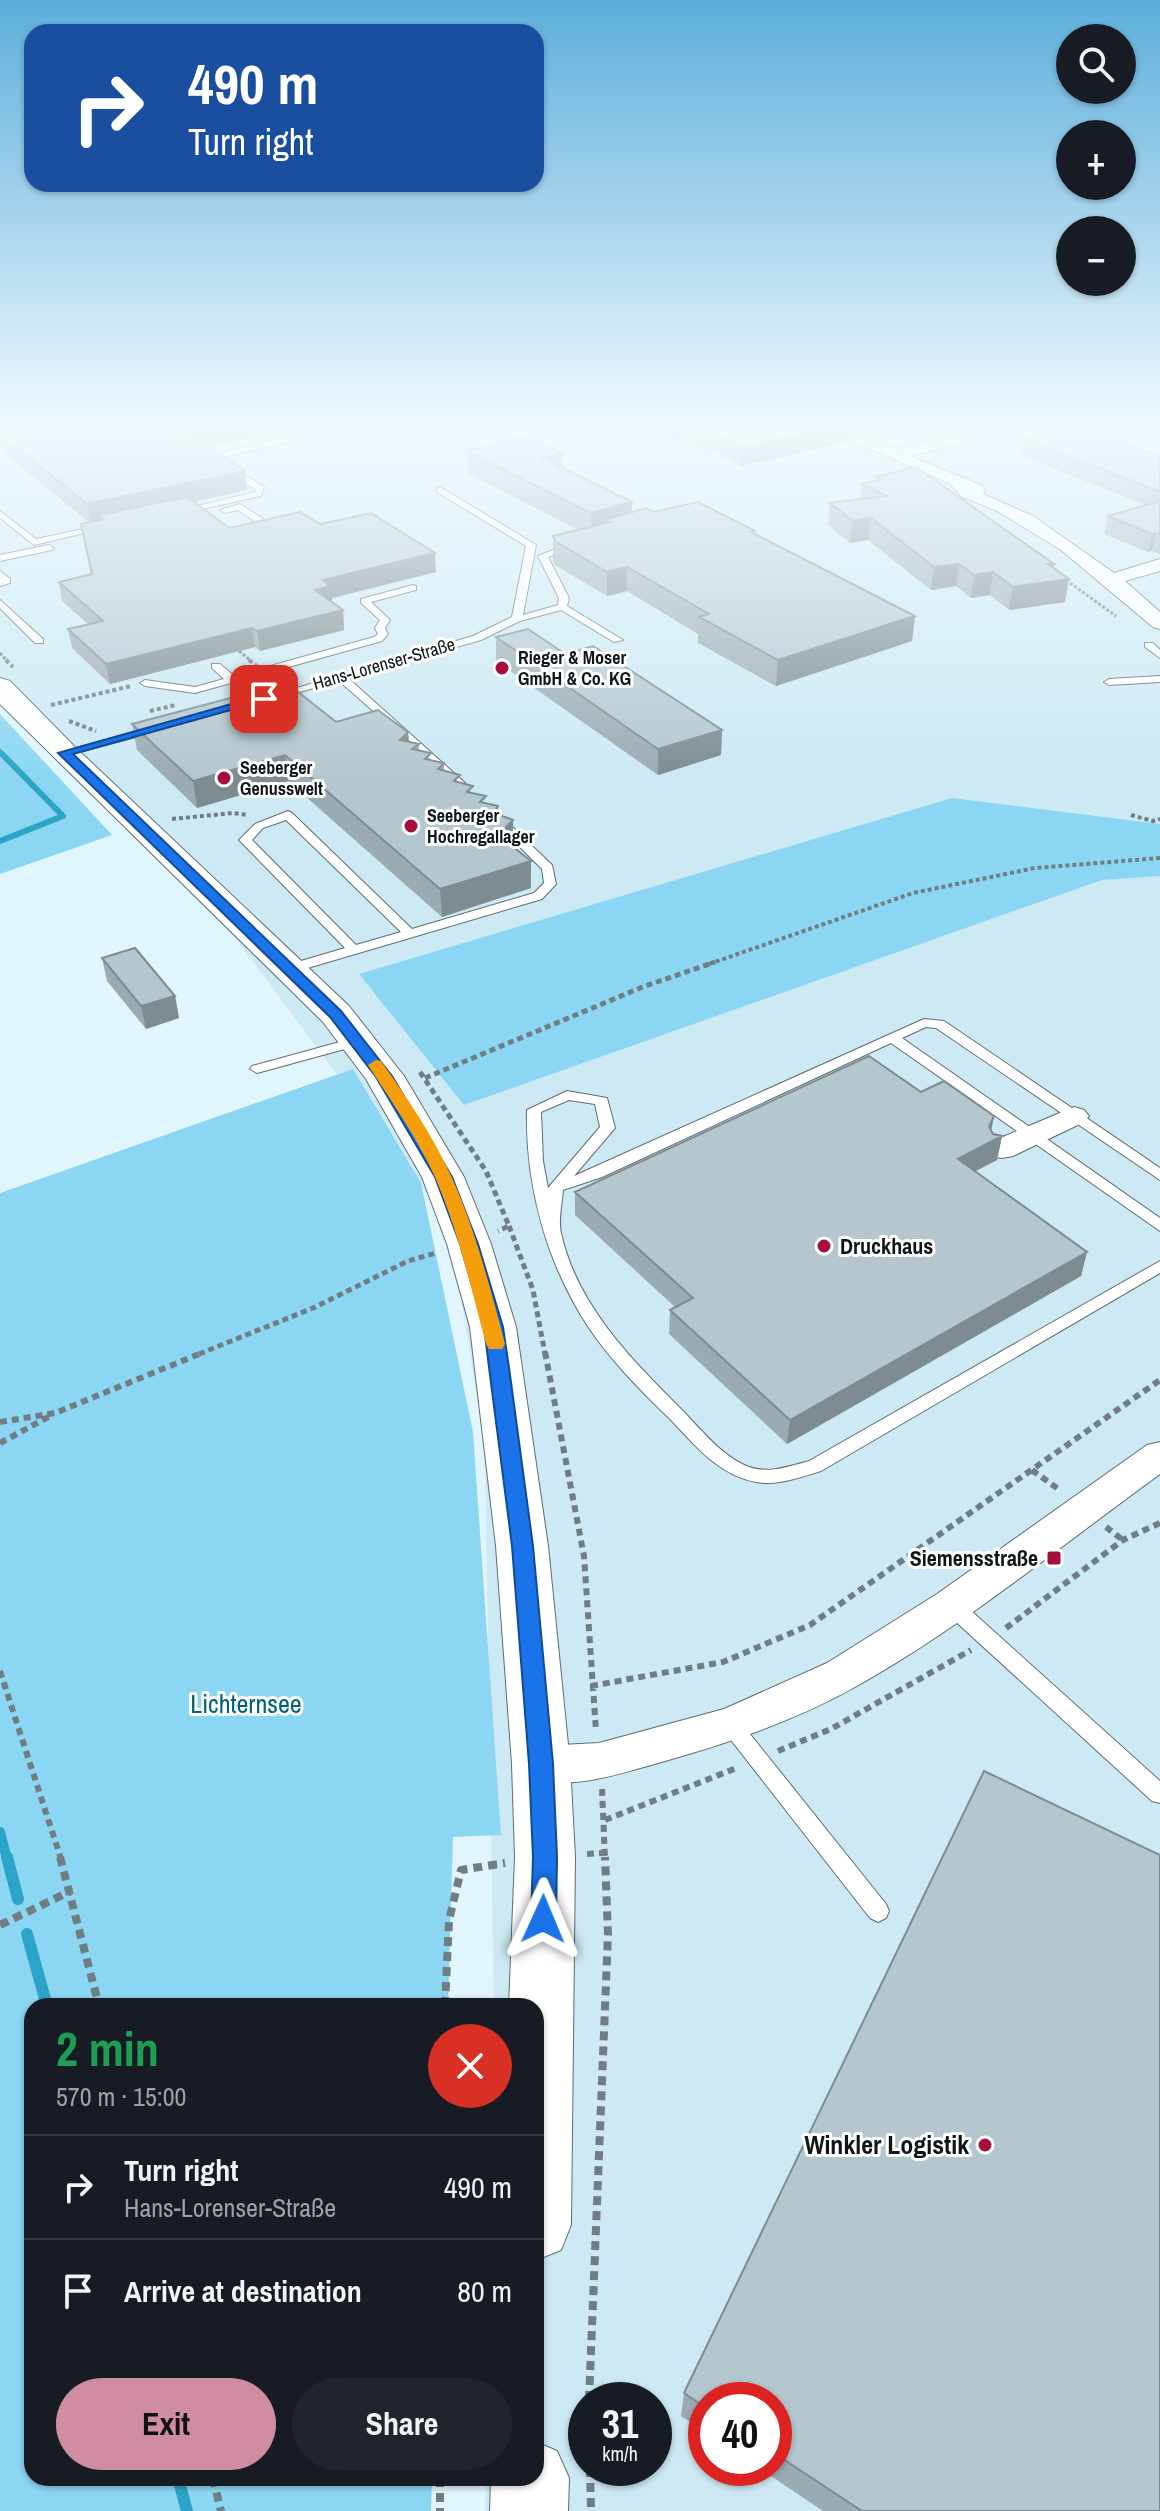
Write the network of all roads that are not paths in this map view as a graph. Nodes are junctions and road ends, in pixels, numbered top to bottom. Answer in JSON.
{"nodes":[{"id":1,"x":23,"y":544,"type":"edge"},
{"id":2,"x":66,"y":544,"type":"edge"},
{"id":3,"x":530,"y":544,"type":"edge"},
{"id":4,"x":579,"y":544,"type":"edge"},
{"id":5,"x":1063,"y":544,"type":"edge"},
{"id":6,"x":0,"y":549,"type":"edge"},
{"id":7,"x":0,"y":558,"type":"edge"},
{"id":8,"x":1160,"y":565,"type":"edge"},
{"id":9,"x":0,"y":574,"type":"edge"},
{"id":10,"x":1113,"y":579,"type":"junction"},
{"id":11,"x":0,"y":583,"type":"edge"},
{"id":12,"x":413,"y":588,"type":"dead end"},
{"id":13,"x":0,"y":603,"type":"edge"},
{"id":14,"x":562,"y":607,"type":"junction"},
{"id":15,"x":517,"y":619,"type":"junction"},
{"id":16,"x":1160,"y":623,"type":"edge"},
{"id":17,"x":618,"y":640,"type":"dead end"},
{"id":18,"x":39,"y":641,"type":"dead end"},
{"id":19,"x":1149,"y":645,"type":"dead end"},
{"id":20,"x":1160,"y":655,"type":"edge"},
{"id":21,"x":216,"y":666,"type":"dead end"},
{"id":22,"x":341,"y":677,"type":"junction"},
{"id":23,"x":235,"y":679,"type":"junction"},
{"id":24,"x":1160,"y":679,"type":"edge"},
{"id":25,"x":1109,"y":682,"type":"dead end"},
{"id":26,"x":145,"y":683,"type":"road end"},
{"id":27,"x":248,"y":686,"type":"dead end"},
{"id":28,"x":0,"y":687,"type":"edge"},
{"id":29,"x":264,"y":699,"type":"edge"},
{"id":30,"x":164,"y":726,"type":"edge"},
{"id":31,"x":64,"y":753,"type":"junction"},
{"id":32,"x":466,"y":789,"type":"edge"},
{"id":33,"x":488,"y":810,"type":"edge"},
{"id":34,"x":408,"y":932,"type":"junction"},
{"id":35,"x":353,"y":949,"type":"junction"},
{"id":36,"x":289,"y":969,"type":"junction"},
{"id":37,"x":891,"y":1037,"type":"junction"},
{"id":38,"x":358,"y":1041,"type":"junction"},
{"id":39,"x":257,"y":1069,"type":"dead end"},
{"id":40,"x":1074,"y":1116,"type":"junction"},
{"id":41,"x":1031,"y":1136,"type":"junction"},
{"id":42,"x":1002,"y":1149,"type":"edge"},
{"id":43,"x":1160,"y":1175,"type":"edge"},
{"id":44,"x":556,"y":1188,"type":"junction"},
{"id":45,"x":1160,"y":1226,"type":"edge"},
{"id":46,"x":552,"y":1231,"type":"junction"},
{"id":47,"x":1160,"y":1266,"type":"edge"},
{"id":48,"x":1160,"y":1455,"type":"edge"},
{"id":49,"x":951,"y":1605,"type":"junction"},
{"id":50,"x":731,"y":1725,"type":"junction"},
{"id":51,"x":541,"y":1764,"type":"junction"},
{"id":52,"x":1160,"y":1794,"type":"edge"},
{"id":53,"x":878,"y":1911,"type":"dead end"},
{"id":54,"x":542,"y":1998,"type":"edge"},
{"id":55,"x":530,"y":2486,"type":"edge"},
{"id":56,"x":529,"y":2511,"type":"edge"}],
"edges":[{"from":1,"to":6,"type":"lane"},
{"from":2,"to":7,"type":"lane"},
{"from":3,"to":15,"type":"lane"},
{"from":4,"to":14,"type":"lane"},
{"from":5,"to":10,"type":"street"},
{"from":8,"to":10,"type":"street"},
{"from":9,"to":11,"type":"lane"},
{"from":10,"to":16,"type":"street"},
{"from":12,"to":23,"type":"lane"},
{"from":13,"to":18,"type":"lane"},
{"from":14,"to":15,"type":"lane","name":"Hans-Lorenser-Straße"},
{"from":14,"to":17,"type":"lane"},
{"from":15,"to":22,"type":"lane","name":"Hans-Lorenser-Straße"},
{"from":19,"to":20,"type":"lane"},
{"from":21,"to":23,"type":"lane"},
{"from":22,"to":29,"type":"lane","name":"Hans-Lorenser-Straße"},
{"from":22,"to":32,"type":"lane"},
{"from":23,"to":26,"type":"lane"},
{"from":23,"to":27,"type":"lane"},
{"from":24,"to":25,"type":"lane"},
{"from":28,"to":31,"type":"street"},
{"from":30,"to":31,"type":"lane"},
{"from":31,"to":36,"type":"street"},
{"from":33,"to":34,"type":"lane"},
{"from":34,"to":35,"type":"lane"},
{"from":34,"to":35,"type":"lane"},
{"from":35,"to":36,"type":"lane"},
{"from":36,"to":38,"type":"street"},
{"from":37,"to":40,"type":"lane"},
{"from":37,"to":41,"type":"lane"},
{"from":37,"to":44,"type":"lane"},
{"from":38,"to":39,"type":"lane"},
{"from":38,"to":51,"type":"street"},
{"from":40,"to":41,"type":"street"},
{"from":40,"to":43,"type":"lane"},
{"from":41,"to":42,"type":"street"},
{"from":41,"to":45,"type":"lane"},
{"from":44,"to":46,"type":"lane"},
{"from":44,"to":46,"type":"lane"},
{"from":46,"to":47,"type":"lane"},
{"from":48,"to":49,"type":"street"},
{"from":49,"to":50,"type":"street"},
{"from":49,"to":52,"type":"lane"},
{"from":50,"to":51,"type":"street"},
{"from":50,"to":53,"type":"lane"},
{"from":51,"to":54,"type":"street"},
{"from":55,"to":56,"type":"street"}]}
